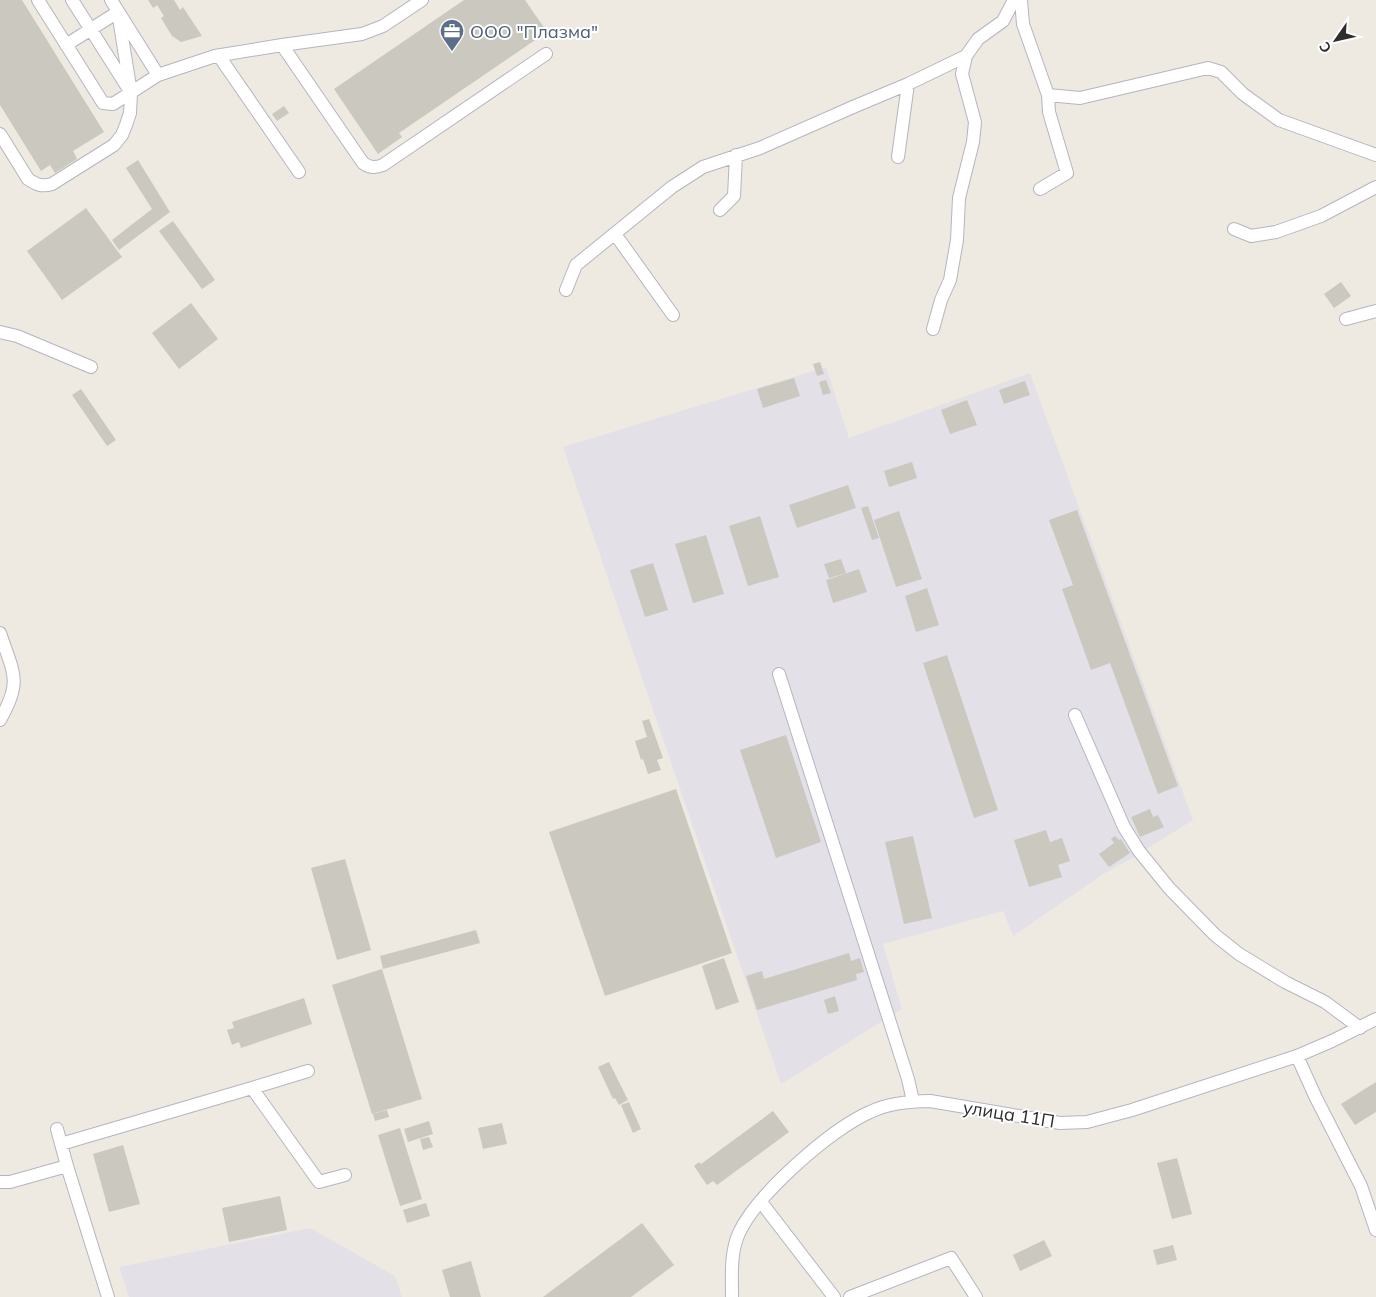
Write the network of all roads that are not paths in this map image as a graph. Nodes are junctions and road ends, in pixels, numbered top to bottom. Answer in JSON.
{"nodes":[{"id":1,"x":38,"y":0,"type":"edge"},
{"id":2,"x":72,"y":0,"type":"edge"},
{"id":3,"x":111,"y":0,"type":"edge"},
{"id":4,"x":422,"y":0,"type":"edge"},
{"id":5,"x":1014,"y":0,"type":"edge"},
{"id":6,"x":1021,"y":0,"type":"edge"},
{"id":7,"x":118,"y":12,"type":"junction"},
{"id":8,"x":91,"y":29,"type":"junction"},
{"id":9,"x":282,"y":44,"type":"junction"},
{"id":10,"x":66,"y":45,"type":"junction"},
{"id":11,"x":546,"y":54,"type":"dead end"},
{"id":12,"x":219,"y":56,"type":"junction"},
{"id":13,"x":966,"y":56,"type":"junction"},
{"id":14,"x":158,"y":75,"type":"junction"},
{"id":15,"x":908,"y":84,"type":"junction"},
{"id":16,"x":131,"y":92,"type":"junction"},
{"id":17,"x":1048,"y":95,"type":"junction"},
{"id":18,"x":0,"y":134,"type":"edge"},
{"id":19,"x":736,"y":155,"type":"junction"},
{"id":20,"x":1376,"y":155,"type":"edge"},
{"id":21,"x":898,"y":157,"type":"dead end"},
{"id":22,"x":299,"y":172,"type":"dead end"},
{"id":23,"x":1376,"y":187,"type":"edge"},
{"id":24,"x":1040,"y":189,"type":"dead end"},
{"id":25,"x":720,"y":210,"type":"dead end"},
{"id":26,"x":1234,"y":229,"type":"dead end"},
{"id":27,"x":615,"y":234,"type":"junction"},
{"id":28,"x":566,"y":290,"type":"dead end"},
{"id":29,"x":1376,"y":311,"type":"edge"},
{"id":30,"x":673,"y":314,"type":"dead end"},
{"id":31,"x":1346,"y":319,"type":"dead end"},
{"id":32,"x":933,"y":329,"type":"dead end"},
{"id":33,"x":0,"y":332,"type":"edge"},
{"id":34,"x":91,"y":367,"type":"dead end"},
{"id":35,"x":0,"y":633,"type":"edge"},
{"id":36,"x":779,"y":674,"type":"dead end"},
{"id":37,"x":1075,"y":714,"type":"dead end"},
{"id":38,"x":0,"y":720,"type":"edge"},
{"id":39,"x":1376,"y":1019,"type":"edge"},
{"id":40,"x":1360,"y":1028,"type":"junction"},
{"id":41,"x":1297,"y":1056,"type":"junction"},
{"id":42,"x":308,"y":1072,"type":"dead end"},
{"id":43,"x":252,"y":1088,"type":"junction"},
{"id":44,"x":912,"y":1102,"type":"junction"},
{"id":45,"x":57,"y":1129,"type":"dead end"},
{"id":46,"x":61,"y":1144,"type":"junction"},
{"id":47,"x":67,"y":1166,"type":"junction"},
{"id":48,"x":345,"y":1175,"type":"dead end"},
{"id":49,"x":0,"y":1182,"type":"edge"},
{"id":50,"x":761,"y":1202,"type":"junction"},
{"id":51,"x":1376,"y":1230,"type":"edge"},
{"id":52,"x":108,"y":1297,"type":"edge"},
{"id":53,"x":732,"y":1297,"type":"edge"},
{"id":54,"x":834,"y":1297,"type":"edge"},
{"id":55,"x":850,"y":1297,"type":"edge"},
{"id":56,"x":976,"y":1297,"type":"edge"}],
"edges":[{"from":1,"to":10,"type":"street"},
{"from":2,"to":8,"type":"street"},
{"from":3,"to":7,"type":"street"},
{"from":4,"to":9,"type":"street"},
{"from":5,"to":13,"type":"street"},
{"from":6,"to":17,"type":"street"},
{"from":7,"to":8,"type":"street"},
{"from":7,"to":14,"type":"street"},
{"from":7,"to":16,"type":"street"},
{"from":8,"to":10,"type":"street"},
{"from":8,"to":16,"type":"street"},
{"from":9,"to":11,"type":"street"},
{"from":9,"to":12,"type":"street"},
{"from":10,"to":16,"type":"street"},
{"from":12,"to":14,"type":"street"},
{"from":12,"to":22,"type":"street"},
{"from":13,"to":15,"type":"street"},
{"from":13,"to":32,"type":"street"},
{"from":14,"to":16,"type":"street"},
{"from":15,"to":19,"type":"street"},
{"from":15,"to":21,"type":"street"},
{"from":16,"to":18,"type":"street"},
{"from":17,"to":20,"type":"street"},
{"from":17,"to":24,"type":"street"},
{"from":19,"to":25,"type":"street"},
{"from":19,"to":27,"type":"street"},
{"from":23,"to":26,"type":"street"},
{"from":27,"to":28,"type":"street"},
{"from":27,"to":30,"type":"street"},
{"from":29,"to":31,"type":"street"},
{"from":33,"to":34,"type":"street"},
{"from":35,"to":38,"type":"street"},
{"from":36,"to":44,"type":"street"},
{"from":37,"to":40,"type":"street"},
{"from":39,"to":40,"type":"street","name":"улица 11П"},
{"from":40,"to":41,"type":"street","name":"улица 11П"},
{"from":41,"to":44,"type":"street","name":"улица 11П"},
{"from":41,"to":51,"type":"street"},
{"from":42,"to":43,"type":"street"},
{"from":43,"to":46,"type":"street"},
{"from":43,"to":48,"type":"street"},
{"from":44,"to":50,"type":"street","name":"улица 11П"},
{"from":45,"to":46,"type":"street"},
{"from":46,"to":47,"type":"street"},
{"from":47,"to":49,"type":"street"},
{"from":47,"to":52,"type":"street"},
{"from":50,"to":53,"type":"street","name":"улица 11П"},
{"from":50,"to":54,"type":"street"},
{"from":55,"to":56,"type":"street"}]}
